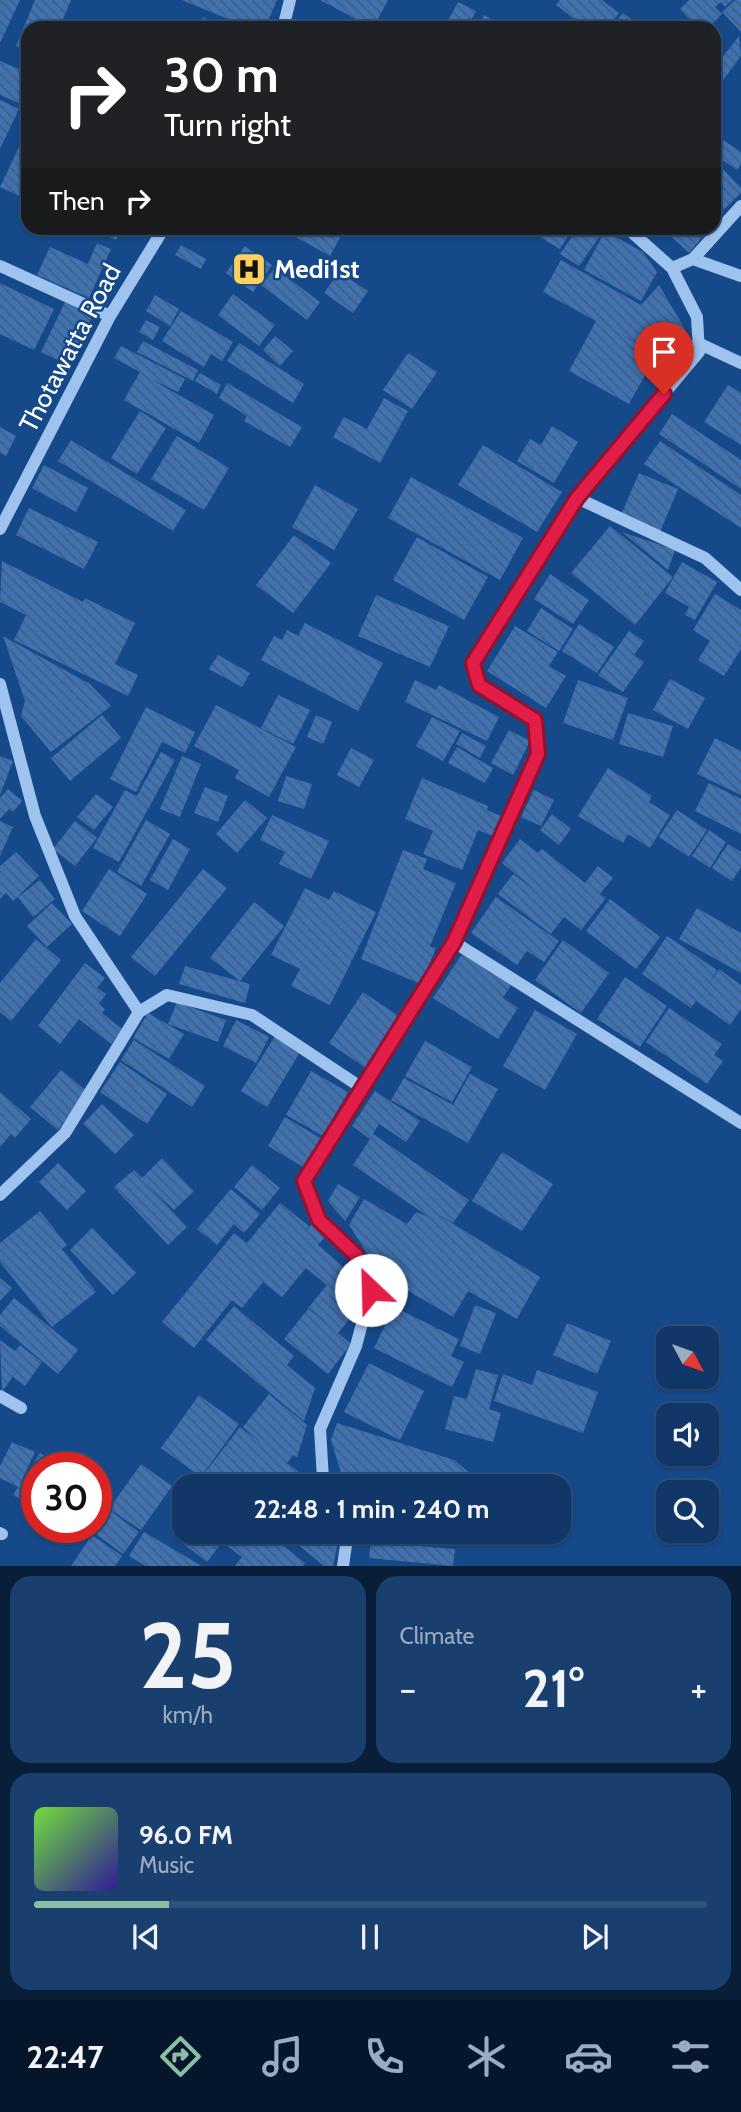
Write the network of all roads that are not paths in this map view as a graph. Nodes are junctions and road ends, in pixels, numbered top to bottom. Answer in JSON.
{"nodes":[{"id":1,"x":290,"y":0,"type":"edge"},
{"id":2,"x":285,"y":21,"type":"edge"},
{"id":3,"x":741,"y":206,"type":"edge"},
{"id":4,"x":721,"y":228,"type":"edge"},
{"id":5,"x":160,"y":235,"type":"edge"},
{"id":6,"x":635,"y":235,"type":"edge"},
{"id":7,"x":715,"y":235,"type":"edge"},
{"id":8,"x":693,"y":259,"type":"junction"},
{"id":9,"x":0,"y":266,"type":"edge"},
{"id":10,"x":672,"y":268,"type":"junction"},
{"id":11,"x":741,"y":276,"type":"edge"},
{"id":12,"x":110,"y":316,"type":"junction"},
{"id":13,"x":698,"y":343,"type":"junction"},
{"id":14,"x":741,"y":363,"type":"edge"},
{"id":15,"x":577,"y":498,"type":"junction"},
{"id":16,"x":0,"y":529,"type":"edge"},
{"id":17,"x":741,"y":590,"type":"edge"},
{"id":18,"x":0,"y":684,"type":"edge"},
{"id":19,"x":454,"y":942,"type":"junction"},
{"id":20,"x":139,"y":1012,"type":"junction"},
{"id":21,"x":362,"y":1088,"type":"junction"},
{"id":22,"x":741,"y":1123,"type":"edge"},
{"id":23,"x":0,"y":1195,"type":"edge"},
{"id":24,"x":0,"y":1396,"type":"edge"},
{"id":25,"x":21,"y":1408,"type":"dead end"},
{"id":26,"x":323,"y":1474,"type":"edge"},
{"id":27,"x":346,"y":1544,"type":"edge"},
{"id":28,"x":343,"y":1566,"type":"edge"}],
"edges":[{"from":1,"to":2,"type":"street"},
{"from":3,"to":4,"type":"street"},
{"from":5,"to":12,"type":"street","name":"Thotawatta Road"},
{"from":6,"to":10,"type":"street"},
{"from":7,"to":8,"type":"street"},
{"from":8,"to":10,"type":"street"},
{"from":8,"to":11,"type":"street"},
{"from":9,"to":12,"type":"street"},
{"from":10,"to":13,"type":"street"},
{"from":12,"to":16,"type":"street","name":"Thotawatta Road"},
{"from":13,"to":14,"type":"street"},
{"from":13,"to":15,"type":"street"},
{"from":15,"to":17,"type":"street"},
{"from":15,"to":19,"type":"street"},
{"from":18,"to":20,"type":"street"},
{"from":19,"to":21,"type":"street"},
{"from":19,"to":22,"type":"street"},
{"from":20,"to":21,"type":"street"},
{"from":20,"to":23,"type":"street"},
{"from":21,"to":26,"type":"street"},
{"from":24,"to":25,"type":"street"},
{"from":27,"to":28,"type":"street"}]}
